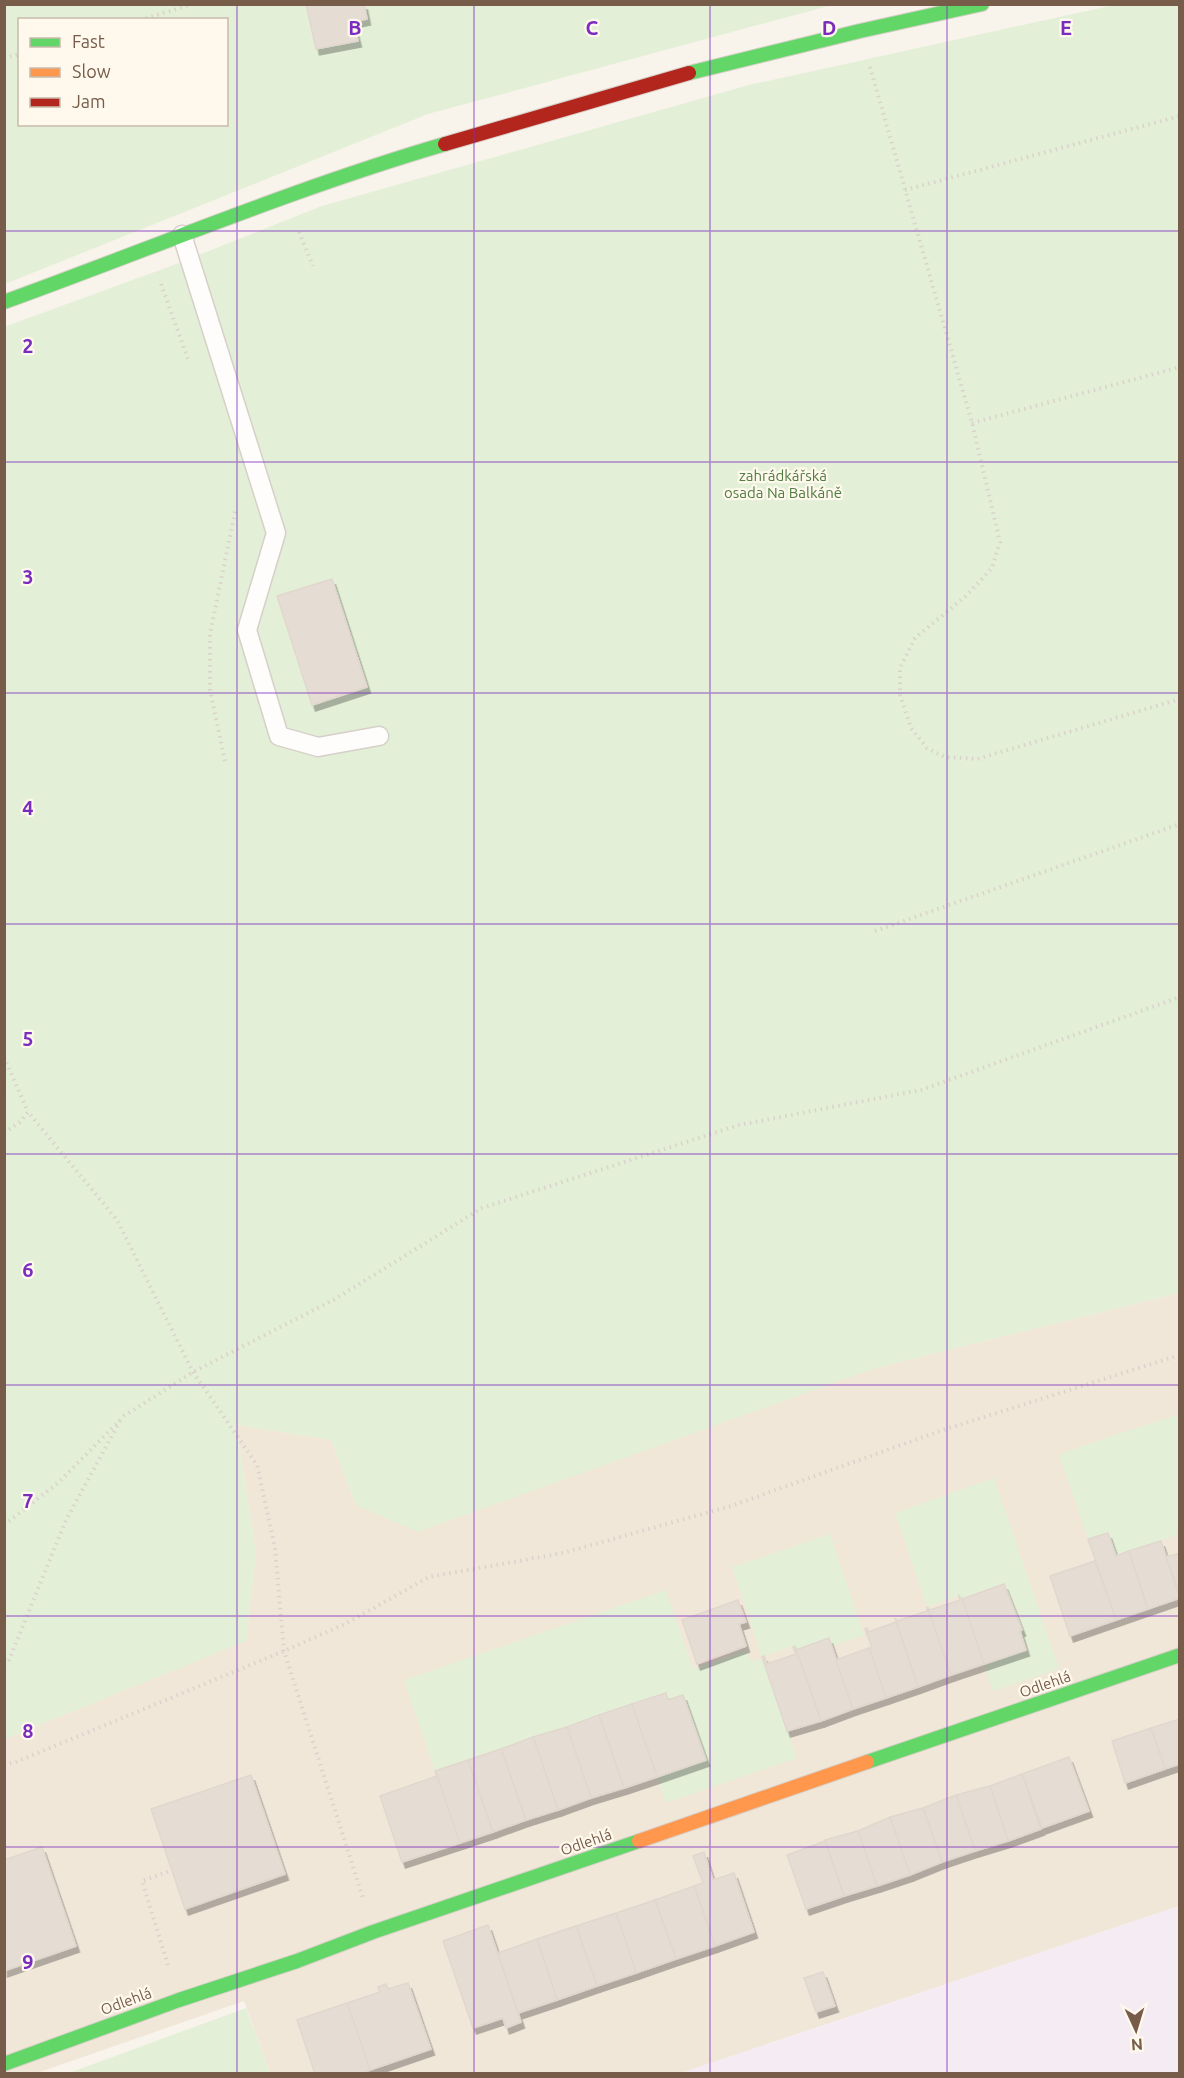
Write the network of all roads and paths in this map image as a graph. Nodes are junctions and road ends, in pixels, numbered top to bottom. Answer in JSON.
{"nodes":[{"id":1,"x":193,"y":4,"type":"edge"},
{"id":2,"x":982,"y":4,"type":"edge"},
{"id":3,"x":147,"y":18,"type":"edge"},
{"id":4,"x":860,"y":31,"type":"junction"},
{"id":5,"x":1179,"y":116,"type":"edge"},
{"id":6,"x":905,"y":190,"type":"junction"},
{"id":7,"x":182,"y":235,"type":"junction"},
{"id":8,"x":149,"y":249,"type":"junction"},
{"id":9,"x":4,"y":302,"type":"edge"},
{"id":10,"x":1179,"y":367,"type":"edge"},
{"id":11,"x":191,"y":369,"type":"dead end"},
{"id":12,"x":972,"y":423,"type":"junction"},
{"id":13,"x":238,"y":499,"type":"dead end"},
{"id":14,"x":1179,"y":699,"type":"edge"},
{"id":15,"x":379,"y":736,"type":"dead end"},
{"id":16,"x":225,"y":761,"type":"dead end"},
{"id":17,"x":1179,"y":824,"type":"edge"},
{"id":18,"x":875,"y":931,"type":"dead end"},
{"id":19,"x":1179,"y":997,"type":"edge"},
{"id":20,"x":4,"y":1057,"type":"edge"},
{"id":21,"x":28,"y":1112,"type":"junction"},
{"id":22,"x":4,"y":1133,"type":"edge"},
{"id":23,"x":1179,"y":1355,"type":"edge"},
{"id":24,"x":193,"y":1372,"type":"junction"},
{"id":25,"x":124,"y":1416,"type":"junction"},
{"id":26,"x":4,"y":1525,"type":"edge"},
{"id":27,"x":284,"y":1651,"type":"junction"},
{"id":28,"x":1179,"y":1655,"type":"edge"},
{"id":29,"x":4,"y":1665,"type":"edge"},
{"id":30,"x":4,"y":1765,"type":"edge"},
{"id":31,"x":172,"y":1870,"type":"dead end"},
{"id":32,"x":373,"y":1932,"type":"junction"},
{"id":33,"x":179,"y":2000,"type":"junction"},
{"id":34,"x":7,"y":2067,"type":"edge"}],
"edges":[{"from":1,"to":3,"type":"path"},
{"from":2,"to":4,"type":"street"},
{"from":4,"to":6,"type":"path"},
{"from":4,"to":7,"type":"street"},
{"from":5,"to":6,"type":"path"},
{"from":6,"to":12,"type":"path"},
{"from":7,"to":8,"type":"street"},
{"from":7,"to":15,"type":"lane"},
{"from":8,"to":9,"type":"street"},
{"from":8,"to":11,"type":"path"},
{"from":10,"to":12,"type":"path"},
{"from":12,"to":14,"type":"path"},
{"from":13,"to":16,"type":"path"},
{"from":17,"to":18,"type":"path"},
{"from":19,"to":24,"type":"path"},
{"from":20,"to":21,"type":"path"},
{"from":21,"to":22,"type":"path"},
{"from":21,"to":24,"type":"path"},
{"from":23,"to":27,"type":"path"},
{"from":24,"to":25,"type":"path"},
{"from":24,"to":27,"type":"path"},
{"from":25,"to":26,"type":"path"},
{"from":25,"to":29,"type":"path"},
{"from":27,"to":30,"type":"path"},
{"from":27,"to":32,"type":"path"},
{"from":28,"to":32,"type":"street","name":"Odlehlá"},
{"from":31,"to":33,"type":"path"},
{"from":32,"to":33,"type":"street","name":"Odlehlá"},
{"from":33,"to":34,"type":"street","name":"Odlehlá"}]}
